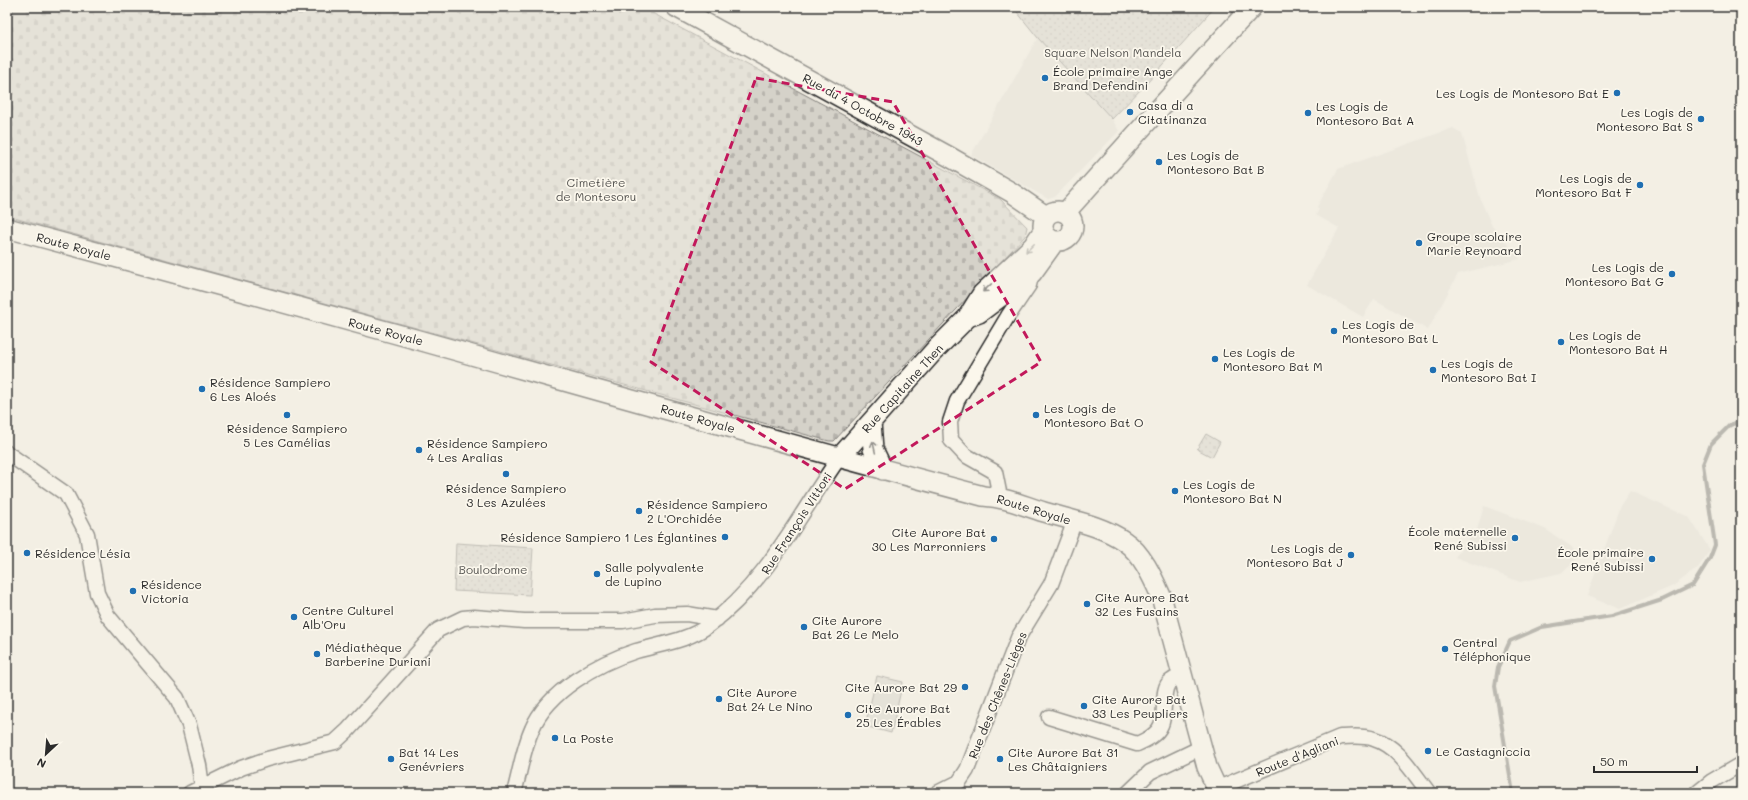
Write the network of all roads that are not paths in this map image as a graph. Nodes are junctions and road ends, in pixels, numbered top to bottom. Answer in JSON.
{"nodes":[{"id":1,"x":676,"y":7,"type":"edge"},
{"id":2,"x":1252,"y":7,"type":"edge"},
{"id":3,"x":1065,"y":213,"type":"junction"},
{"id":4,"x":7,"y":228,"type":"edge"},
{"id":5,"x":1048,"y":229,"type":"junction"},
{"id":6,"x":1014,"y":264,"type":"junction"},
{"id":7,"x":1032,"y":273,"type":"junction"},
{"id":8,"x":1011,"y":290,"type":"junction"},
{"id":9,"x":1008,"y":316,"type":"junction"},
{"id":10,"x":967,"y":318,"type":"junction"},
{"id":11,"x":871,"y":422,"type":"junction"},
{"id":12,"x":7,"y":453,"type":"edge"},
{"id":13,"x":839,"y":458,"type":"junction"},
{"id":14,"x":883,"y":470,"type":"junction"},
{"id":15,"x":1000,"y":497,"type":"junction"},
{"id":16,"x":1073,"y":521,"type":"junction"},
{"id":17,"x":717,"y":619,"type":"junction"},
{"id":18,"x":1182,"y":676,"type":"junction"},
{"id":19,"x":1049,"y":717,"type":"dead end"},
{"id":20,"x":1202,"y":747,"type":"junction"},
{"id":21,"x":1741,"y":764,"type":"edge"},
{"id":22,"x":199,"y":791,"type":"edge"},
{"id":23,"x":1218,"y":791,"type":"edge"},
{"id":24,"x":514,"y":793,"type":"edge"},
{"id":25,"x":937,"y":793,"type":"edge"},
{"id":26,"x":1128,"y":793,"type":"edge"},
{"id":27,"x":1429,"y":793,"type":"edge"},
{"id":28,"x":1698,"y":793,"type":"edge"}],
"edges":[{"from":1,"to":5,"type":"main road","name":"Rue du 4 Octobre 1943"},
{"from":2,"to":3,"type":"main road"},
{"from":3,"to":5,"type":"main road"},
{"from":3,"to":5,"type":"main road"},
{"from":4,"to":13,"type":"main road","name":"Route Royale"},
{"from":5,"to":6,"type":"main road","name":"Rue Capitaine Then","one_way":true},
{"from":5,"to":7,"type":"main road","name":"Rue Capitaine Then"},
{"from":6,"to":8,"type":"street"},
{"from":6,"to":10,"type":"main road","name":"Rue Capitaine Then","one_way":true},
{"from":7,"to":8,"type":"main road","name":"Rue Capitaine Then"},
{"from":7,"to":9,"type":"street"},
{"from":8,"to":9,"type":"street"},
{"from":8,"to":10,"type":"main road","name":"Rue Capitaine Then"},
{"from":9,"to":15,"type":"street"},
{"from":10,"to":11,"type":"main road","name":"Rue Capitaine Then"},
{"from":11,"to":13,"type":"main road","name":"Rue Capitaine Then"},
{"from":14,"to":11,"type":"main road","one_way":true},
{"from":12,"to":22,"type":"street"},
{"from":13,"to":14,"type":"main road","name":"Route Royale"},
{"from":13,"to":17,"type":"street","name":"Rue François Vittori"},
{"from":14,"to":15,"type":"main road","name":"Route Royale"},
{"from":15,"to":16,"type":"main road","name":"Route Royale"},
{"from":16,"to":18,"type":"main road","name":"Route Royale"},
{"from":16,"to":25,"type":"street","name":"Rue des Chênes-Lièges"},
{"from":17,"to":22,"type":"street"},
{"from":17,"to":24,"type":"street","name":"Rue François Vittori"},
{"from":18,"to":19,"type":"street"},
{"from":18,"to":20,"type":"main road","name":"Route Royale"},
{"from":20,"to":23,"type":"main road","name":"Route Royale"},
{"from":20,"to":26,"type":"street"},
{"from":21,"to":28,"type":"street"},
{"from":23,"to":27,"type":"street","name":"Route d'Agliani"}]}
